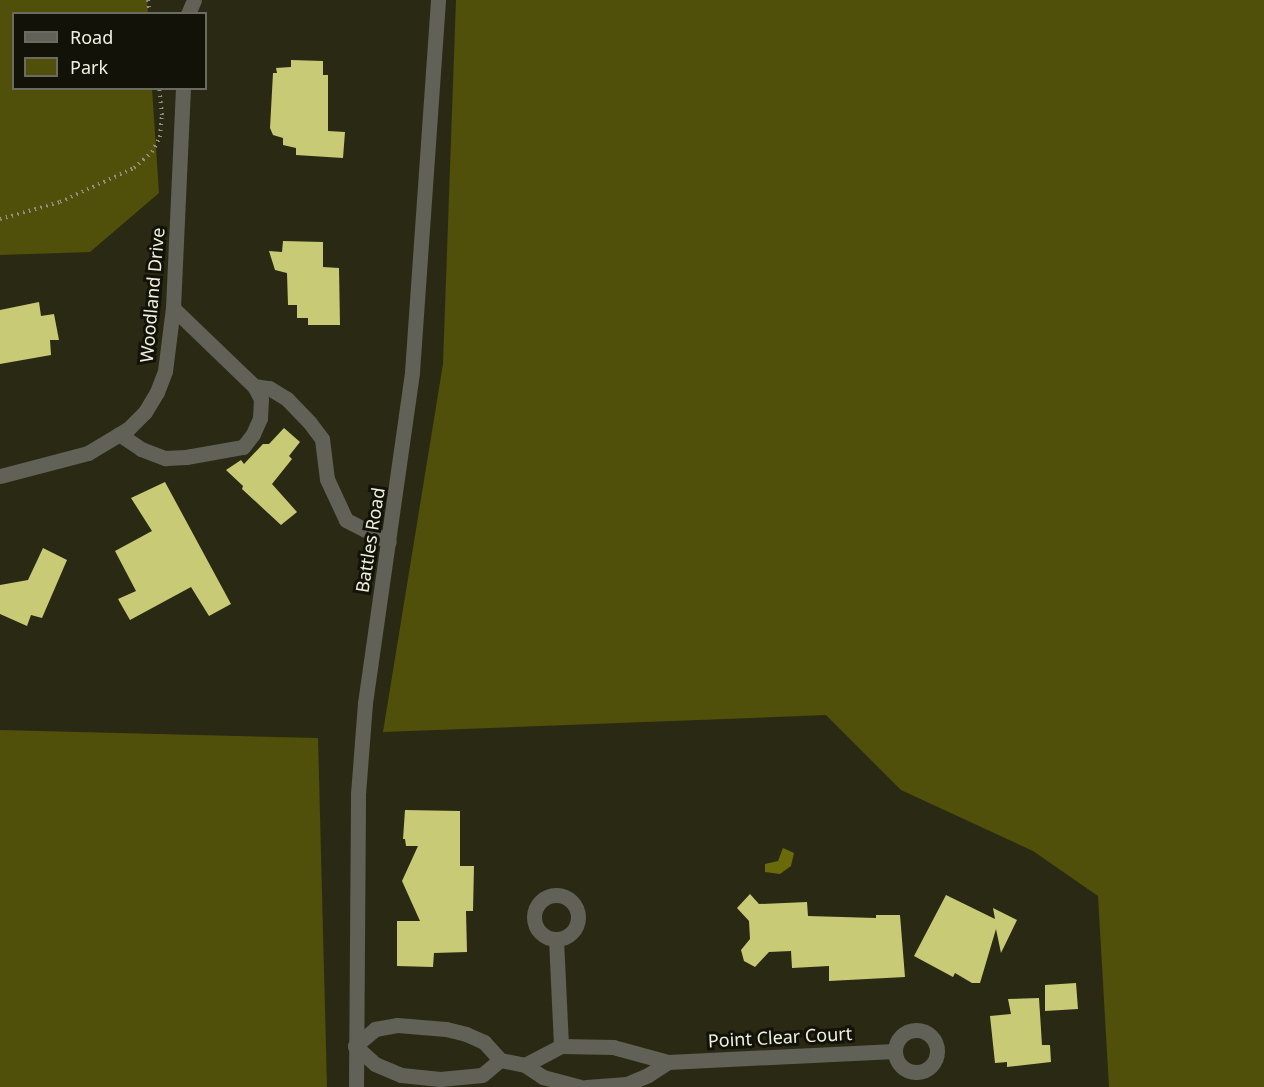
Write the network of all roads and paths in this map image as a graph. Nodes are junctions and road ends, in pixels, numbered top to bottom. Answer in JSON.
{"nodes":[{"id":1,"x":438,"y":0,"type":"edge"},
{"id":2,"x":159,"y":90,"type":"edge"},
{"id":3,"x":183,"y":90,"type":"edge"},
{"id":4,"x":0,"y":219,"type":"edge"},
{"id":5,"x":173,"y":308,"type":"junction"},
{"id":6,"x":254,"y":386,"type":"junction"},
{"id":7,"x":119,"y":434,"type":"junction"},
{"id":8,"x":0,"y":476,"type":"edge"},
{"id":9,"x":389,"y":542,"type":"junction"},
{"id":10,"x":556,"y":939,"type":"dead end"},
{"id":11,"x":355,"y":1046,"type":"junction"},
{"id":12,"x":561,"y":1046,"type":"junction"},
{"id":13,"x":895,"y":1051,"type":"dead end"},
{"id":14,"x":500,"y":1060,"type":"junction"},
{"id":15,"x":668,"y":1062,"type":"junction"},
{"id":16,"x":525,"y":1065,"type":"junction"},
{"id":17,"x":356,"y":1087,"type":"edge"},
{"id":18,"x":580,"y":1087,"type":"edge"},
{"id":19,"x":586,"y":1087,"type":"edge"}],
"edges":[{"from":1,"to":9,"type":"street","name":"Battles Road"},
{"from":2,"to":4,"type":"path"},
{"from":3,"to":5,"type":"street","name":"Woodland Drive"},
{"from":5,"to":6,"type":"street"},
{"from":5,"to":7,"type":"street","name":"Woodland Drive"},
{"from":6,"to":7,"type":"street"},
{"from":6,"to":9,"type":"street"},
{"from":7,"to":8,"type":"street","name":"Woodland Drive"},
{"from":9,"to":11,"type":"street","name":"Battles Road"},
{"from":10,"to":12,"type":"street"},
{"from":11,"to":14,"type":"street"},
{"from":11,"to":14,"type":"street"},
{"from":11,"to":17,"type":"street","name":"Battles Road"},
{"from":12,"to":15,"type":"street","name":"Point Clear Court"},
{"from":12,"to":16,"type":"street","name":"Point Clear Court"},
{"from":13,"to":15,"type":"street","name":"Point Clear Court"},
{"from":14,"to":16,"type":"street"},
{"from":15,"to":19,"type":"street","name":"Point Clear Court"},
{"from":16,"to":18,"type":"street"}]}
